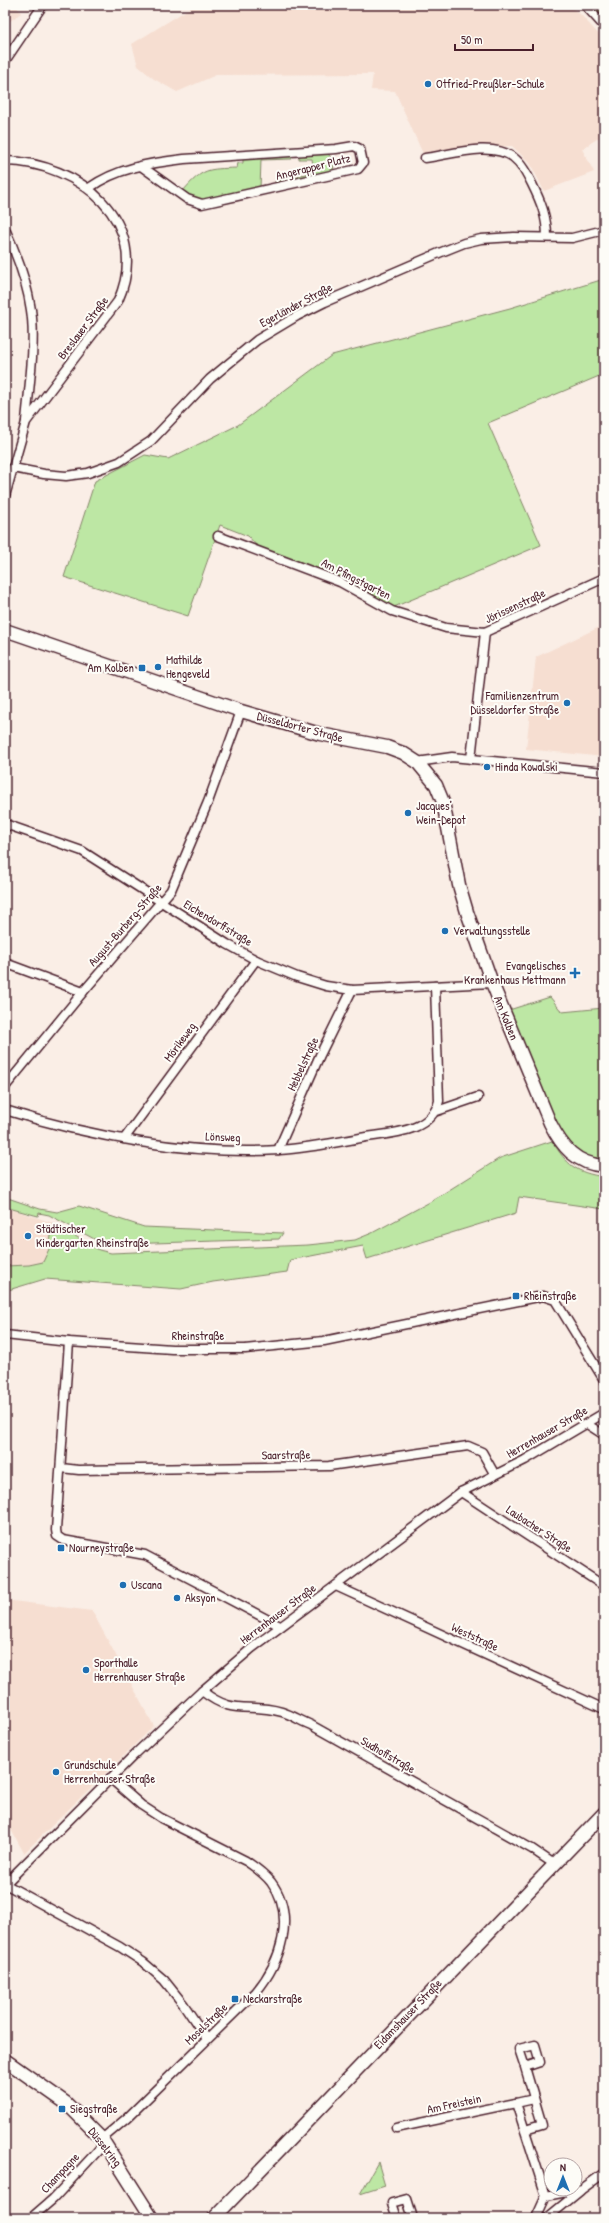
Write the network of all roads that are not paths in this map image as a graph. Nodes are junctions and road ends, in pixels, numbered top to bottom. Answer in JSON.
{"nodes":[{"id":1,"x":43,"y":5,"type":"edge"},
{"id":2,"x":586,"y":5,"type":"edge"},
{"id":3,"x":604,"y":26,"type":"edge"},
{"id":4,"x":5,"y":61,"type":"edge"},
{"id":5,"x":425,"y":158,"type":"dead end"},
{"id":6,"x":5,"y":161,"type":"edge"},
{"id":7,"x":141,"y":166,"type":"junction"},
{"id":8,"x":89,"y":188,"type":"junction"},
{"id":9,"x":5,"y":229,"type":"edge"},
{"id":10,"x":604,"y":230,"type":"edge"},
{"id":11,"x":547,"y":237,"type":"junction"},
{"id":12,"x":26,"y":422,"type":"junction"},
{"id":13,"x":13,"y":468,"type":"junction"},
{"id":14,"x":5,"y":496,"type":"edge"},
{"id":15,"x":218,"y":536,"type":"dead end"},
{"id":16,"x":604,"y":578,"type":"edge"},
{"id":17,"x":5,"y":630,"type":"edge"},
{"id":18,"x":485,"y":632,"type":"junction"},
{"id":19,"x":240,"y":711,"type":"junction"},
{"id":20,"x":471,"y":759,"type":"junction"},
{"id":21,"x":417,"y":762,"type":"junction"},
{"id":22,"x":604,"y":772,"type":"edge"},
{"id":23,"x":5,"y":824,"type":"edge"},
{"id":24,"x":161,"y":902,"type":"junction"},
{"id":25,"x":256,"y":960,"type":"junction"},
{"id":26,"x":5,"y":963,"type":"edge"},
{"id":27,"x":492,"y":982,"type":"junction"},
{"id":28,"x":435,"y":986,"type":"junction"},
{"id":29,"x":352,"y":990,"type":"junction"},
{"id":30,"x":84,"y":992,"type":"junction"},
{"id":31,"x":5,"y":1087,"type":"edge"},
{"id":32,"x":478,"y":1097,"type":"dead end"},
{"id":33,"x":5,"y":1110,"type":"edge"},
{"id":34,"x":436,"y":1111,"type":"junction"},
{"id":35,"x":124,"y":1139,"type":"junction"},
{"id":36,"x":278,"y":1150,"type":"junction"},
{"id":37,"x":599,"y":1166,"type":"edge"},
{"id":38,"x":5,"y":1335,"type":"edge"},
{"id":39,"x":69,"y":1342,"type":"junction"},
{"id":40,"x":604,"y":1380,"type":"edge"},
{"id":41,"x":604,"y":1413,"type":"edge"},
{"id":42,"x":587,"y":1424,"type":"junction"},
{"id":43,"x":604,"y":1436,"type":"edge"},
{"id":44,"x":61,"y":1468,"type":"junction"},
{"id":45,"x":495,"y":1475,"type":"junction"},
{"id":46,"x":461,"y":1492,"type":"junction"},
{"id":47,"x":336,"y":1586,"type":"junction"},
{"id":48,"x":604,"y":1586,"type":"edge"},
{"id":49,"x":280,"y":1626,"type":"junction"},
{"id":50,"x":202,"y":1691,"type":"junction"},
{"id":51,"x":604,"y":1709,"type":"edge"},
{"id":52,"x":110,"y":1778,"type":"junction"},
{"id":53,"x":603,"y":1812,"type":"edge"},
{"id":54,"x":554,"y":1864,"type":"junction"},
{"id":55,"x":5,"y":1884,"type":"edge"},
{"id":56,"x":207,"y":2039,"type":"junction"},
{"id":57,"x":5,"y":2060,"type":"edge"},
{"id":58,"x":525,"y":2067,"type":"dead end"},
{"id":59,"x":534,"y":2099,"type":"junction"},
{"id":60,"x":516,"y":2103,"type":"junction"},
{"id":61,"x":396,"y":2128,"type":"dead end"},
{"id":62,"x":525,"y":2130,"type":"junction"},
{"id":63,"x":103,"y":2140,"type":"junction"},
{"id":64,"x":604,"y":2173,"type":"edge"},
{"id":65,"x":543,"y":2187,"type":"edge"},
{"id":66,"x":583,"y":2188,"type":"edge"},
{"id":67,"x":546,"y":2197,"type":"edge"},
{"id":68,"x":572,"y":2197,"type":"edge"},
{"id":69,"x":31,"y":2218,"type":"edge"},
{"id":70,"x":152,"y":2218,"type":"edge"},
{"id":71,"x":214,"y":2218,"type":"edge"},
{"id":72,"x":397,"y":2218,"type":"edge"},
{"id":73,"x":413,"y":2218,"type":"edge"},
{"id":74,"x":536,"y":2218,"type":"edge"},
{"id":75,"x":547,"y":2218,"type":"edge"}],
"edges":[{"from":1,"to":4,"type":"street"},
{"from":2,"to":3,"type":"street"},
{"from":5,"to":11,"type":"street"},
{"from":6,"to":8,"type":"street","name":"Breslauer Straße"},
{"from":7,"to":7,"type":"street","name":"Angerapper Platz"},
{"from":7,"to":8,"type":"street","name":"Angerapper Platz"},
{"from":8,"to":12,"type":"street","name":"Breslauer Straße"},
{"from":9,"to":12,"type":"street"},
{"from":10,"to":11,"type":"street","name":"Egerländer Straße"},
{"from":11,"to":13,"type":"street","name":"Egerländer Straße"},
{"from":12,"to":13,"type":"street","name":"Breslauer Straße"},
{"from":13,"to":14,"type":"street","name":"Breslauer Straße"},
{"from":15,"to":18,"type":"street","name":"Am Pfingstgarten"},
{"from":16,"to":18,"type":"street","name":"Jörissenstraße"},
{"from":17,"to":19,"type":"street","name":"Düsseldorfer Straße"},
{"from":18,"to":20,"type":"street","name":"Jörissenstraße"},
{"from":19,"to":21,"type":"street","name":"Düsseldorfer Straße"},
{"from":19,"to":24,"type":"street","name":"August-Burberg-Straße"},
{"from":20,"to":21,"type":"street"},
{"from":20,"to":22,"type":"street"},
{"from":21,"to":27,"type":"street","name":"Am Kolben"},
{"from":23,"to":24,"type":"street","name":"Eichendorffstraße"},
{"from":24,"to":25,"type":"street","name":"Eichendorffstraße"},
{"from":24,"to":30,"type":"street","name":"August-Burberg-Straße"},
{"from":25,"to":29,"type":"street","name":"Eichendorffstraße"},
{"from":25,"to":35,"type":"street","name":"Mörikeweg"},
{"from":26,"to":30,"type":"street"},
{"from":27,"to":28,"type":"street"},
{"from":27,"to":37,"type":"street","name":"Am Kolben"},
{"from":28,"to":29,"type":"street","name":"Eichendorffstraße"},
{"from":28,"to":34,"type":"street"},
{"from":29,"to":36,"type":"street","name":"Hebbelstraße"},
{"from":30,"to":31,"type":"street","name":"August-Burberg-Straße"},
{"from":32,"to":34,"type":"street","name":"Lönsweg"},
{"from":33,"to":35,"type":"street","name":"Lönsweg"},
{"from":34,"to":36,"type":"street","name":"Lönsweg"},
{"from":35,"to":36,"type":"street","name":"Lönsweg"},
{"from":38,"to":39,"type":"street","name":"Rheinstraße"},
{"from":39,"to":40,"type":"street","name":"Rheinstraße"},
{"from":39,"to":44,"type":"street"},
{"from":41,"to":42,"type":"street","name":"Herrenhauser Straße"},
{"from":42,"to":43,"type":"street"},
{"from":42,"to":45,"type":"street","name":"Herrenhauser Straße"},
{"from":44,"to":45,"type":"street","name":"Saarstraße"},
{"from":44,"to":49,"type":"street"},
{"from":45,"to":46,"type":"street","name":"Herrenhauser Straße"},
{"from":46,"to":47,"type":"street","name":"Herrenhauser Straße"},
{"from":46,"to":48,"type":"street","name":"Laubacher Straße"},
{"from":47,"to":49,"type":"street","name":"Herrenhauser Straße"},
{"from":47,"to":51,"type":"street","name":"Weststraße"},
{"from":49,"to":50,"type":"street","name":"Herrenhauser Straße"},
{"from":50,"to":52,"type":"street","name":"Herrenhauser Straße"},
{"from":50,"to":54,"type":"street","name":"Sudhoffstraße"},
{"from":52,"to":55,"type":"street","name":"Herrenhauser Straße"},
{"from":52,"to":56,"type":"street","name":"Moselstraße"},
{"from":53,"to":54,"type":"street","name":"Eidamshauser Straße"},
{"from":54,"to":71,"type":"street","name":"Eidamshauser Straße"},
{"from":55,"to":56,"type":"street"},
{"from":56,"to":63,"type":"street","name":"Moselstraße"},
{"from":57,"to":63,"type":"street","name":"Düsselring"},
{"from":58,"to":59,"type":"street"},
{"from":59,"to":60,"type":"street","name":"Am Freistein"},
{"from":59,"to":62,"type":"street"},
{"from":60,"to":61,"type":"street","name":"Am Freistein"},
{"from":60,"to":62,"type":"street"},
{"from":62,"to":65,"type":"street"},
{"from":63,"to":69,"type":"street","name":"Champagne"},
{"from":63,"to":70,"type":"street","name":"Düsselring"},
{"from":64,"to":66,"type":"street"},
{"from":67,"to":74,"type":"street"},
{"from":68,"to":75,"type":"street"},
{"from":72,"to":73,"type":"street"}]}
